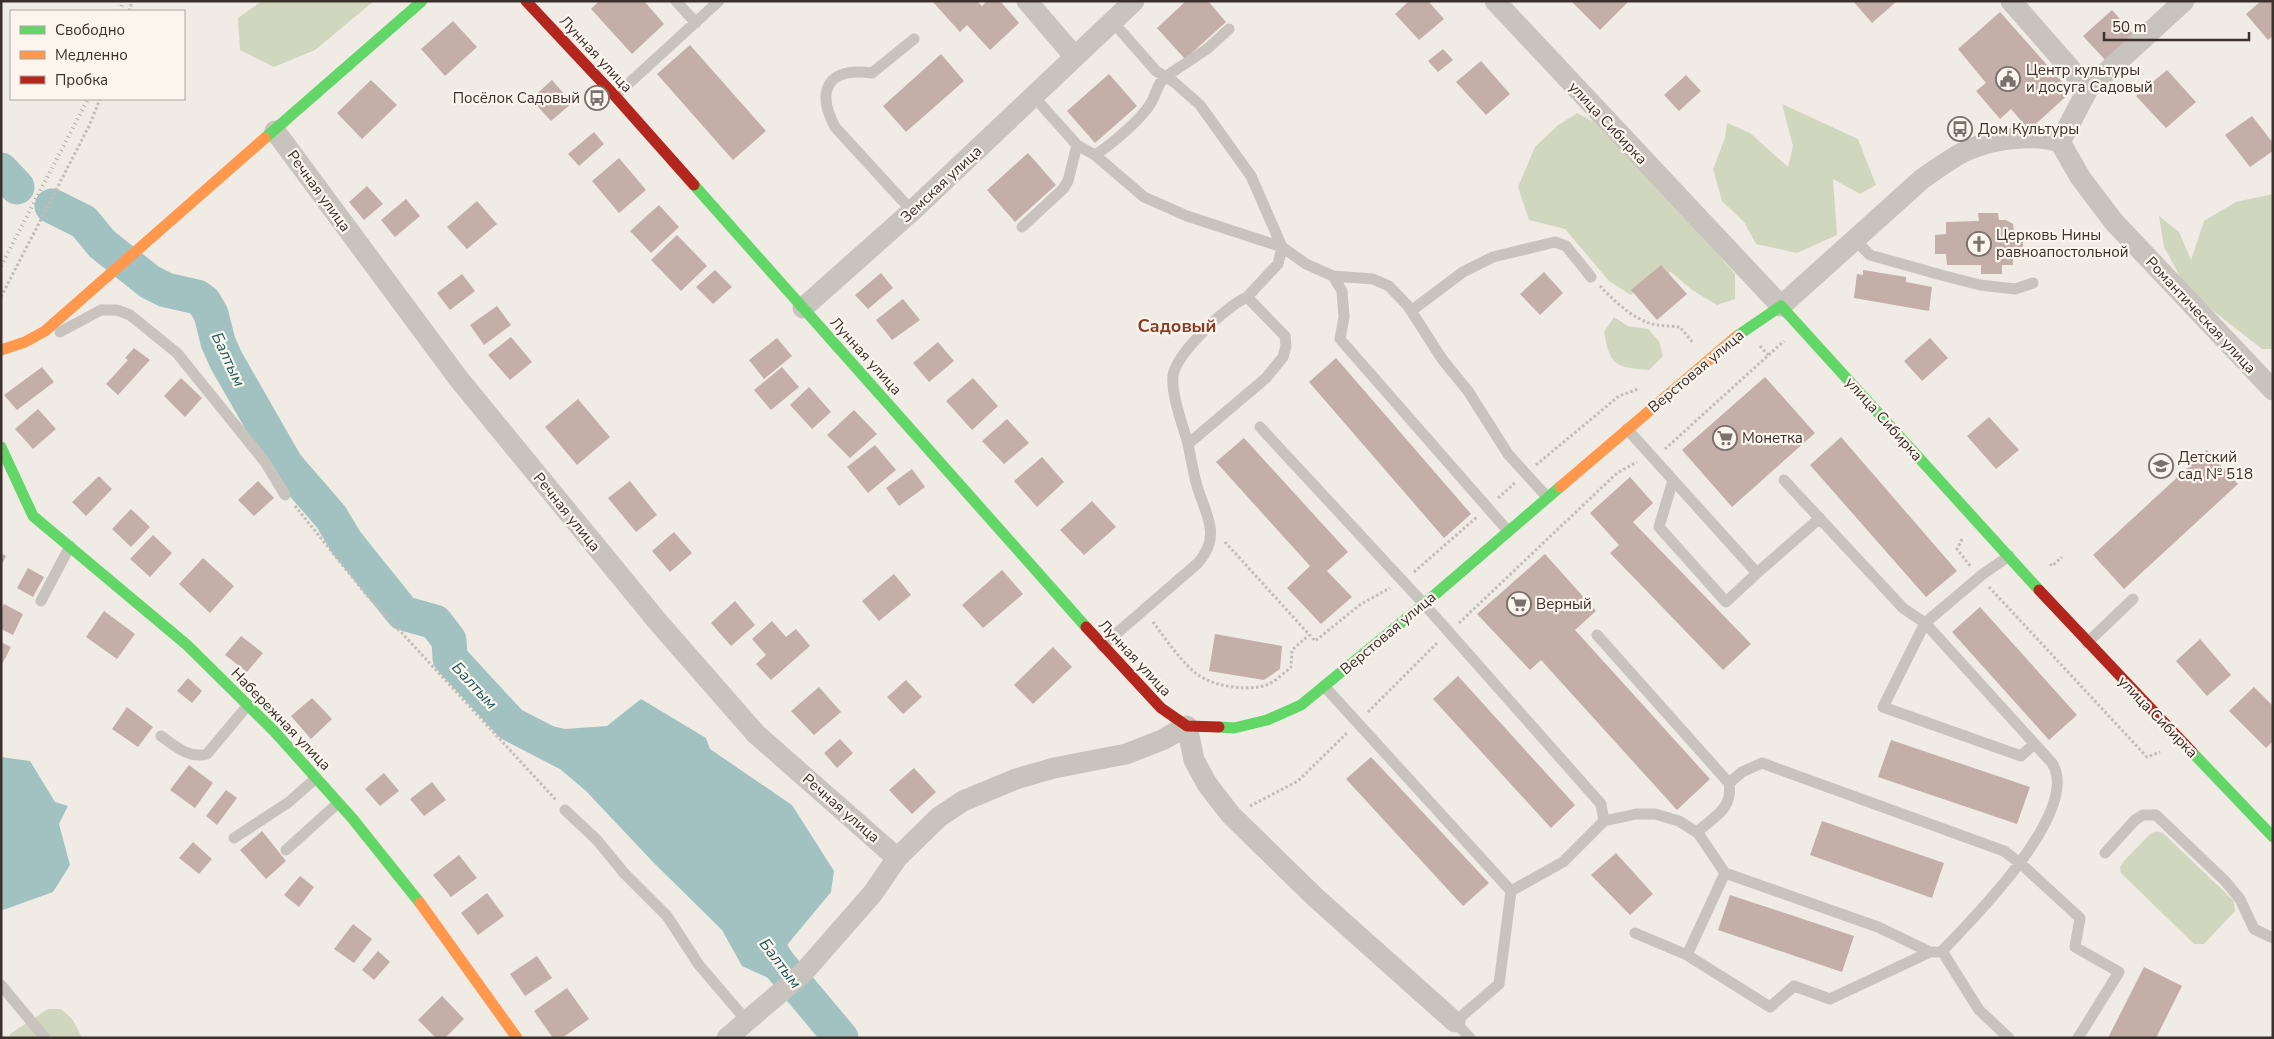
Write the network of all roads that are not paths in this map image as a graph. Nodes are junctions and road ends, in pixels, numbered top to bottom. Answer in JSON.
{"nodes":[{"id":1,"x":422,"y":1,"type":"edge"},
{"id":2,"x":526,"y":1,"type":"edge"},
{"id":3,"x":676,"y":1,"type":"edge"},
{"id":4,"x":719,"y":1,"type":"edge"},
{"id":5,"x":1027,"y":1,"type":"edge"},
{"id":6,"x":1134,"y":1,"type":"edge"},
{"id":7,"x":1496,"y":1,"type":"edge"},
{"id":8,"x":2011,"y":1,"type":"edge"},
{"id":9,"x":2184,"y":1,"type":"edge"},
{"id":10,"x":696,"y":22,"type":"junction"},
{"id":11,"x":1113,"y":22,"type":"junction"},
{"id":12,"x":1228,"y":29,"type":"dead end"},
{"id":13,"x":914,"y":39,"type":"dead end"},
{"id":14,"x":1075,"y":57,"type":"junction"},
{"id":15,"x":1165,"y":77,"type":"junction"},
{"id":16,"x":2088,"y":89,"type":"junction"},
{"id":17,"x":616,"y":96,"type":"junction"},
{"id":18,"x":1035,"y":98,"type":"junction"},
{"id":19,"x":275,"y":131,"type":"junction"},
{"id":20,"x":2060,"y":142,"type":"junction"},
{"id":21,"x":1077,"y":145,"type":"junction"},
{"id":22,"x":1095,"y":155,"type":"junction"},
{"id":23,"x":912,"y":211,"type":"junction"},
{"id":24,"x":1022,"y":227,"type":"dead end"},
{"id":25,"x":1855,"y":240,"type":"junction"},
{"id":26,"x":1282,"y":247,"type":"junction"},
{"id":27,"x":1333,"y":276,"type":"junction"},
{"id":28,"x":1591,"y":277,"type":"road end"},
{"id":29,"x":2033,"y":283,"type":"dead end"},
{"id":30,"x":1247,"y":297,"type":"junction"},
{"id":31,"x":1781,"y":306,"type":"junction"},
{"id":32,"x":803,"y":308,"type":"junction"},
{"id":33,"x":1411,"y":311,"type":"junction"},
{"id":34,"x":44,"y":330,"type":"junction"},
{"id":35,"x":1,"y":350,"type":"edge"},
{"id":36,"x":2273,"y":390,"type":"edge"},
{"id":37,"x":1260,"y":426,"type":"dead end"},
{"id":38,"x":1627,"y":429,"type":"junction"},
{"id":39,"x":1188,"y":444,"type":"junction"},
{"id":40,"x":1,"y":447,"type":"edge"},
{"id":41,"x":1674,"y":480,"type":"junction"},
{"id":42,"x":1784,"y":480,"type":"dead end"},
{"id":43,"x":285,"y":495,"type":"road end"},
{"id":44,"x":1547,"y":497,"type":"junction"},
{"id":45,"x":1820,"y":518,"type":"junction"},
{"id":46,"x":1508,"y":531,"type":"junction"},
{"id":47,"x":70,"y":546,"type":"junction"},
{"id":48,"x":2009,"y":556,"type":"junction"},
{"id":49,"x":1758,"y":573,"type":"junction"},
{"id":50,"x":2132,"y":598,"type":"dead end"},
{"id":51,"x":41,"y":601,"type":"dead end"},
{"id":52,"x":1424,"y":604,"type":"junction"},
{"id":53,"x":1925,"y":623,"type":"junction"},
{"id":54,"x":1597,"y":635,"type":"dead end"},
{"id":55,"x":2087,"y":643,"type":"junction"},
{"id":56,"x":1102,"y":646,"type":"junction"},
{"id":57,"x":1324,"y":686,"type":"junction"},
{"id":58,"x":248,"y":705,"type":"junction"},
{"id":59,"x":1187,"y":726,"type":"junction"},
{"id":60,"x":161,"y":736,"type":"dead end"},
{"id":61,"x":2034,"y":744,"type":"junction"},
{"id":62,"x":316,"y":778,"type":"junction"},
{"id":63,"x":1729,"y":783,"type":"junction"},
{"id":64,"x":338,"y":803,"type":"junction"},
{"id":65,"x":565,"y":810,"type":"road end"},
{"id":66,"x":1604,"y":822,"type":"junction"},
{"id":67,"x":2270,"y":829,"type":"edge"},
{"id":68,"x":1697,"y":832,"type":"junction"},
{"id":69,"x":234,"y":838,"type":"dead end"},
{"id":70,"x":286,"y":850,"type":"dead end"},
{"id":71,"x":2105,"y":853,"type":"dead end"},
{"id":72,"x":897,"y":858,"type":"junction"},
{"id":73,"x":2020,"y":863,"type":"junction"},
{"id":74,"x":1725,"y":873,"type":"junction"},
{"id":75,"x":1511,"y":891,"type":"junction"},
{"id":76,"x":1635,"y":933,"type":"dead end"},
{"id":77,"x":2273,"y":938,"type":"edge"},
{"id":78,"x":1936,"y":952,"type":"junction"},
{"id":79,"x":1686,"y":955,"type":"junction"},
{"id":80,"x":2,"y":987,"type":"edge"},
{"id":81,"x":747,"y":1020,"type":"junction"},
{"id":82,"x":1455,"y":1022,"type":"junction"},
{"id":83,"x":44,"y":1038,"type":"edge"},
{"id":84,"x":517,"y":1038,"type":"edge"},
{"id":85,"x":727,"y":1038,"type":"edge"},
{"id":86,"x":1470,"y":1038,"type":"edge"},
{"id":87,"x":2010,"y":1038,"type":"edge"},
{"id":88,"x":2078,"y":1038,"type":"edge"}],
"edges":[{"from":1,"to":19,"type":"street"},
{"from":2,"to":17,"type":"street","name":"Лунная улица"},
{"from":3,"to":10,"type":"lane"},
{"from":4,"to":10,"type":"lane"},
{"from":5,"to":14,"type":"street"},
{"from":6,"to":11,"type":"street","name":"Земская улица"},
{"from":7,"to":31,"type":"street","name":"улица Сибирка"},
{"from":8,"to":16,"type":"street"},
{"from":9,"to":16,"type":"street"},
{"from":10,"to":17,"type":"lane"},
{"from":11,"to":14,"type":"street","name":"Земская улица"},
{"from":11,"to":15,"type":"lane"},
{"from":12,"to":15,"type":"lane"},
{"from":13,"to":23,"type":"lane"},
{"from":14,"to":18,"type":"street","name":"Земская улица"},
{"from":15,"to":22,"type":"lane"},
{"from":15,"to":26,"type":"lane"},
{"from":16,"to":20,"type":"street"},
{"from":17,"to":32,"type":"street","name":"Лунная улица"},
{"from":18,"to":21,"type":"lane"},
{"from":18,"to":23,"type":"street","name":"Земская улица"},
{"from":19,"to":34,"type":"street"},
{"from":19,"to":72,"type":"street","name":"Речная улица"},
{"from":20,"to":25,"type":"street","name":"Верстовая улица"},
{"from":20,"to":36,"type":"street","name":"Романтическая улица"},
{"from":21,"to":22,"type":"lane"},
{"from":21,"to":24,"type":"lane"},
{"from":22,"to":26,"type":"lane"},
{"from":23,"to":32,"type":"street","name":"Земская улица"},
{"from":25,"to":29,"type":"lane"},
{"from":25,"to":31,"type":"street","name":"Верстовая улица"},
{"from":26,"to":27,"type":"lane"},
{"from":26,"to":30,"type":"lane"},
{"from":27,"to":33,"type":"lane"},
{"from":27,"to":46,"type":"lane"},
{"from":28,"to":33,"type":"lane"},
{"from":30,"to":39,"type":"lane"},
{"from":30,"to":39,"type":"lane"},
{"from":31,"to":38,"type":"street","name":"Верстовая улица"},
{"from":31,"to":48,"type":"street","name":"улица Сибирка"},
{"from":32,"to":56,"type":"street","name":"Лунная улица"},
{"from":33,"to":44,"type":"lane"},
{"from":34,"to":35,"type":"street"},
{"from":34,"to":43,"type":"lane"},
{"from":37,"to":52,"type":"lane"},
{"from":38,"to":41,"type":"lane"},
{"from":38,"to":44,"type":"street","name":"Верстовая улица"},
{"from":39,"to":56,"type":"lane"},
{"from":40,"to":47,"type":"street","name":"Набережная улица"},
{"from":41,"to":49,"type":"lane"},
{"from":41,"to":49,"type":"lane"},
{"from":42,"to":45,"type":"lane"},
{"from":44,"to":46,"type":"street","name":"Верстовая улица"},
{"from":45,"to":49,"type":"lane"},
{"from":45,"to":53,"type":"lane"},
{"from":46,"to":52,"type":"street","name":"Верстовая улица"},
{"from":47,"to":51,"type":"lane"},
{"from":47,"to":58,"type":"street","name":"Набережная улица"},
{"from":48,"to":53,"type":"lane"},
{"from":48,"to":55,"type":"street","name":"улица Сибирка"},
{"from":50,"to":55,"type":"lane"},
{"from":52,"to":57,"type":"street","name":"Верстовая улица"},
{"from":52,"to":66,"type":"lane"},
{"from":53,"to":61,"type":"lane"},
{"from":53,"to":61,"type":"lane"},
{"from":54,"to":63,"type":"lane"},
{"from":55,"to":67,"type":"street","name":"улица Сибирка"},
{"from":56,"to":59,"type":"street","name":"Лунная улица"},
{"from":57,"to":59,"type":"street","name":"Верстовая улица"},
{"from":57,"to":75,"type":"lane"},
{"from":58,"to":60,"type":"lane"},
{"from":58,"to":62,"type":"street","name":"Набережная улица"},
{"from":59,"to":72,"type":"street"},
{"from":59,"to":82,"type":"street"},
{"from":61,"to":73,"type":"lane"},
{"from":62,"to":64,"type":"street","name":"Набережная улица"},
{"from":62,"to":69,"type":"lane"},
{"from":63,"to":68,"type":"lane"},
{"from":63,"to":73,"type":"lane"},
{"from":64,"to":70,"type":"lane"},
{"from":64,"to":84,"type":"street","name":"Набережная улица"},
{"from":65,"to":81,"type":"lane"},
{"from":66,"to":68,"type":"lane"},
{"from":66,"to":75,"type":"lane"},
{"from":68,"to":74,"type":"lane"},
{"from":71,"to":77,"type":"lane"},
{"from":72,"to":81,"type":"street"},
{"from":73,"to":78,"type":"lane"},
{"from":73,"to":88,"type":"lane"},
{"from":74,"to":78,"type":"lane"},
{"from":74,"to":79,"type":"lane"},
{"from":75,"to":82,"type":"lane"},
{"from":76,"to":79,"type":"lane"},
{"from":78,"to":79,"type":"lane"},
{"from":78,"to":87,"type":"lane"},
{"from":80,"to":83,"type":"lane"},
{"from":81,"to":85,"type":"street"},
{"from":82,"to":86,"type":"lane"}]}
